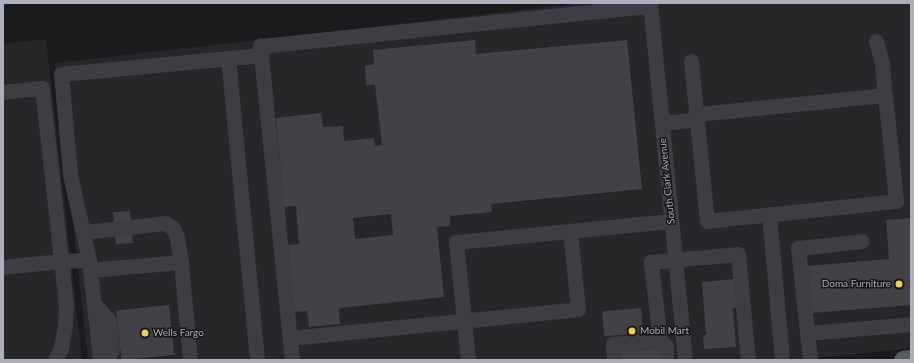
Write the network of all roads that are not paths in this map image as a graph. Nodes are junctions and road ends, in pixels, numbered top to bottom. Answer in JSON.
{"nodes":[{"id":1,"x":650,"y":4,"type":"edge"},
{"id":2,"x":876,"y":41,"type":"dead end"},
{"id":3,"x":261,"y":55,"type":"junction"},
{"id":4,"x":228,"y":58,"type":"junction"},
{"id":5,"x":691,"y":61,"type":"dead end"},
{"id":6,"x":3,"y":92,"type":"edge"},
{"id":7,"x":885,"y":95,"type":"junction"},
{"id":8,"x":698,"y":117,"type":"junction"},
{"id":9,"x":662,"y":123,"type":"junction"},
{"id":10,"x":769,"y":214,"type":"junction"},
{"id":11,"x":671,"y":221,"type":"junction"},
{"id":12,"x":570,"y":231,"type":"junction"},
{"id":13,"x":84,"y":232,"type":"junction"},
{"id":14,"x":862,"y":241,"type":"dead end"},
{"id":15,"x":675,"y":259,"type":"junction"},
{"id":16,"x":61,"y":261,"type":"junction"},
{"id":17,"x":182,"y":262,"type":"junction"},
{"id":18,"x":90,"y":265,"type":"junction"},
{"id":19,"x":3,"y":267,"type":"edge"},
{"id":20,"x":94,"y":304,"type":"junction"},
{"id":21,"x":464,"y":320,"type":"junction"},
{"id":22,"x":681,"y":324,"type":"junction"},
{"id":23,"x":911,"y":324,"type":"edge"},
{"id":24,"x":659,"y":333,"type":"junction"},
{"id":25,"x":807,"y":333,"type":"junction"},
{"id":26,"x":290,"y":338,"type":"junction"},
{"id":27,"x":56,"y":359,"type":"edge"},
{"id":28,"x":294,"y":359,"type":"edge"},
{"id":29,"x":911,"y":359,"type":"edge"},
{"id":30,"x":100,"y":360,"type":"edge"},
{"id":31,"x":105,"y":360,"type":"edge"},
{"id":32,"x":190,"y":360,"type":"edge"},
{"id":33,"x":257,"y":360,"type":"edge"},
{"id":34,"x":465,"y":360,"type":"edge"},
{"id":35,"x":614,"y":360,"type":"edge"},
{"id":36,"x":666,"y":360,"type":"edge"},
{"id":37,"x":685,"y":360,"type":"edge"},
{"id":38,"x":748,"y":360,"type":"edge"},
{"id":39,"x":782,"y":360,"type":"edge"},
{"id":40,"x":810,"y":360,"type":"edge"},
{"id":41,"x":903,"y":360,"type":"edge"}],
"edges":[{"from":1,"to":3,"type":"street"},
{"from":1,"to":9,"type":"street","name":"South Clark Avenue"},
{"from":2,"to":7,"type":"street"},
{"from":3,"to":4,"type":"street"},
{"from":3,"to":26,"type":"street"},
{"from":4,"to":13,"type":"street"},
{"from":4,"to":33,"type":"street"},
{"from":5,"to":8,"type":"street"},
{"from":6,"to":16,"type":"street"},
{"from":7,"to":8,"type":"street"},
{"from":7,"to":10,"type":"street"},
{"from":8,"to":9,"type":"street"},
{"from":8,"to":10,"type":"street"},
{"from":9,"to":11,"type":"street","name":"South Clark Avenue"},
{"from":10,"to":39,"type":"street"},
{"from":11,"to":12,"type":"street"},
{"from":11,"to":15,"type":"street","name":"South Clark Avenue"},
{"from":12,"to":21,"type":"street"},
{"from":12,"to":21,"type":"street"},
{"from":13,"to":17,"type":"street"},
{"from":13,"to":18,"type":"street"},
{"from":14,"to":25,"type":"street"},
{"from":15,"to":22,"type":"street","name":"South Clark Avenue"},
{"from":15,"to":24,"type":"street"},
{"from":15,"to":38,"type":"street"},
{"from":16,"to":18,"type":"street"},
{"from":16,"to":19,"type":"street"},
{"from":16,"to":27,"type":"street"},
{"from":17,"to":18,"type":"street"},
{"from":17,"to":32,"type":"street"},
{"from":18,"to":20,"type":"street"},
{"from":20,"to":30,"type":"street"},
{"from":20,"to":31,"type":"street"},
{"from":21,"to":26,"type":"street"},
{"from":21,"to":34,"type":"street"},
{"from":22,"to":24,"type":"street"},
{"from":22,"to":37,"type":"street","name":"South Clark Avenue"},
{"from":23,"to":25,"type":"street"},
{"from":24,"to":35,"type":"street"},
{"from":24,"to":36,"type":"street"},
{"from":25,"to":40,"type":"street"},
{"from":26,"to":28,"type":"street"},
{"from":29,"to":41,"type":"main road"}]}
